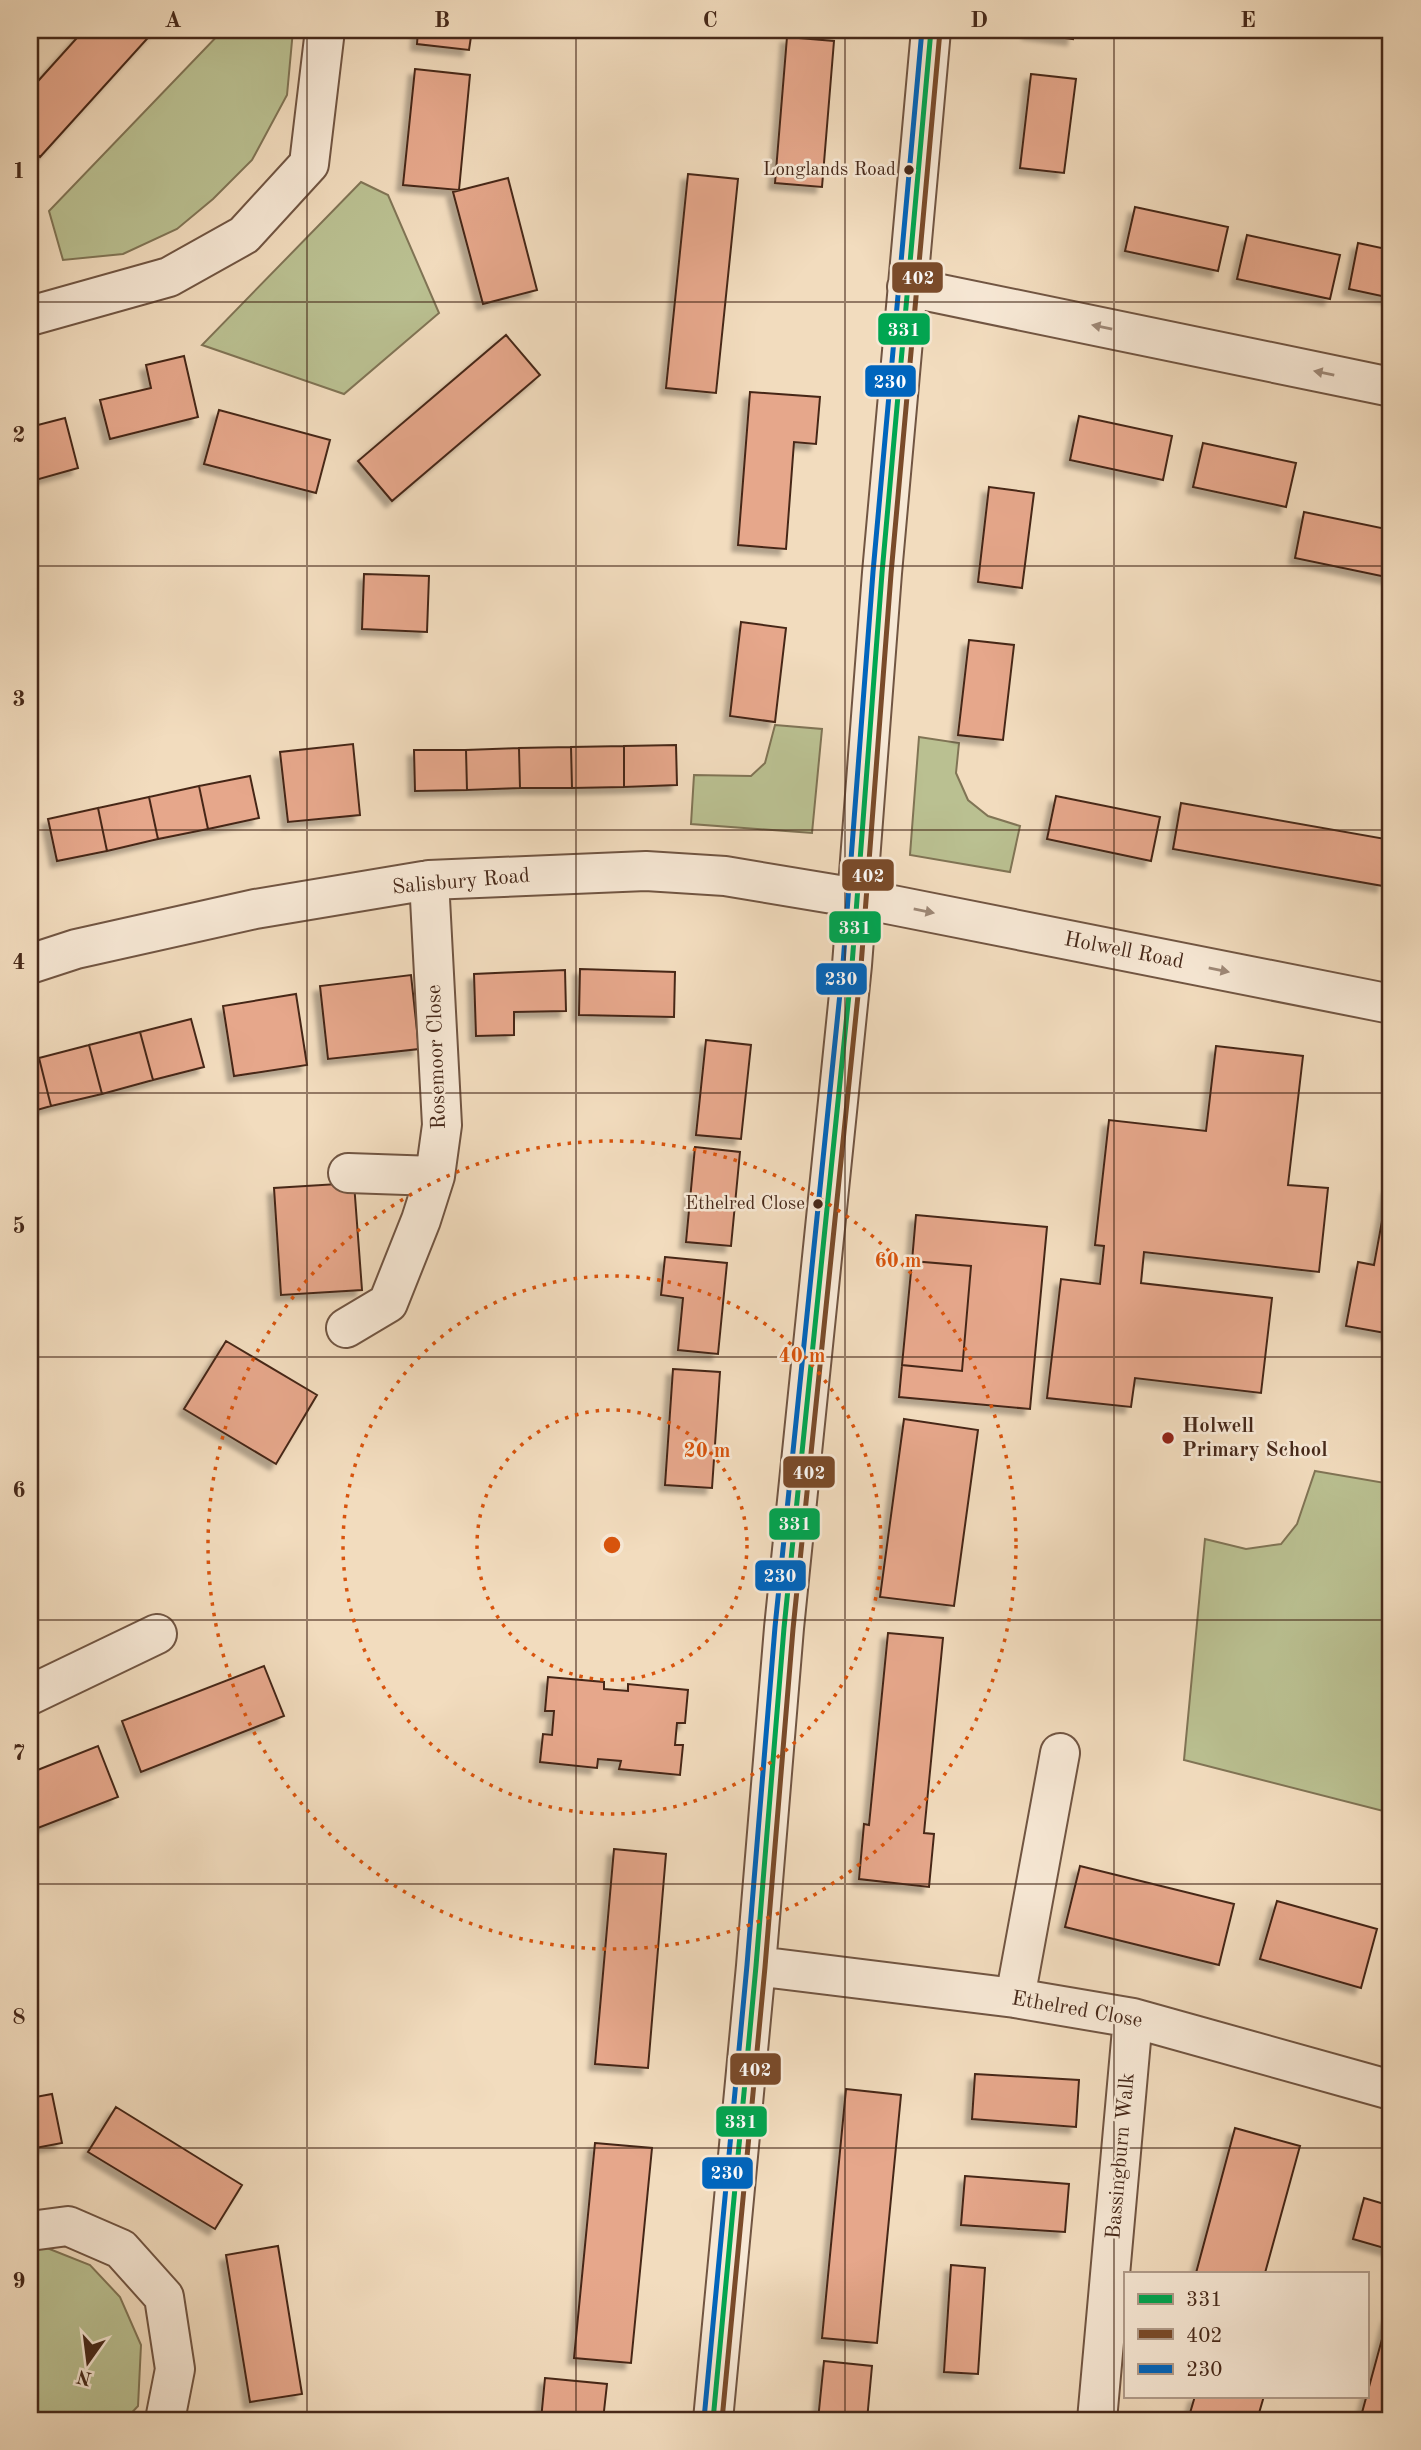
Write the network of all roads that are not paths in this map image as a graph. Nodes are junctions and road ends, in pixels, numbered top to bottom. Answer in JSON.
{"nodes":[{"id":1,"x":325,"y":30,"type":"edge"},
{"id":2,"x":931,"y":30,"type":"edge"},
{"id":3,"x":907,"y":287,"type":"junction"},
{"id":4,"x":30,"y":316,"type":"edge"},
{"id":5,"x":1391,"y":387,"type":"edge"},
{"id":6,"x":429,"y":880,"type":"junction"},
{"id":7,"x":857,"y":898,"type":"junction"},
{"id":8,"x":30,"y":964,"type":"edge"},
{"id":9,"x":1391,"y":1004,"type":"edge"},
{"id":10,"x":348,"y":1173,"type":"dead end"},
{"id":11,"x":435,"y":1176,"type":"junction"},
{"id":12,"x":346,"y":1328,"type":"dead end"},
{"id":13,"x":157,"y":1634,"type":"dead end"},
{"id":14,"x":30,"y":1695,"type":"edge"},
{"id":15,"x":1060,"y":1753,"type":"dead end"},
{"id":16,"x":756,"y":1966,"type":"junction"},
{"id":17,"x":1015,"y":1998,"type":"junction"},
{"id":18,"x":1133,"y":2018,"type":"junction"},
{"id":19,"x":1391,"y":2090,"type":"edge"},
{"id":20,"x":30,"y":2231,"type":"edge"},
{"id":21,"x":1116,"y":2315,"type":"edge"},
{"id":22,"x":165,"y":2420,"type":"edge"},
{"id":23,"x":713,"y":2420,"type":"edge"},
{"id":24,"x":1097,"y":2420,"type":"edge"}],
"edges":[{"from":1,"to":4,"type":"street"},
{"from":2,"to":3,"type":"street"},
{"from":5,"to":3,"type":"street","one_way":true},
{"from":3,"to":7,"type":"street"},
{"from":6,"to":7,"type":"street","name":"Salisbury Road"},
{"from":6,"to":8,"type":"street","name":"Salisbury Road"},
{"from":6,"to":11,"type":"street","name":"Rosemoor Close"},
{"from":7,"to":9,"type":"street","name":"Holwell Road","one_way":true},
{"from":7,"to":16,"type":"street"},
{"from":10,"to":11,"type":"street"},
{"from":11,"to":12,"type":"street","name":"Rosemoor Close"},
{"from":13,"to":14,"type":"street"},
{"from":15,"to":17,"type":"street"},
{"from":16,"to":17,"type":"street","name":"Ethelred Close"},
{"from":16,"to":23,"type":"street"},
{"from":17,"to":18,"type":"street","name":"Ethelred Close"},
{"from":18,"to":19,"type":"street","name":"Ethelred Close"},
{"from":18,"to":21,"type":"street","name":"Bassingburn Walk"},
{"from":20,"to":22,"type":"street"},
{"from":21,"to":24,"type":"street","name":"Bassingburn Walk"}]}
